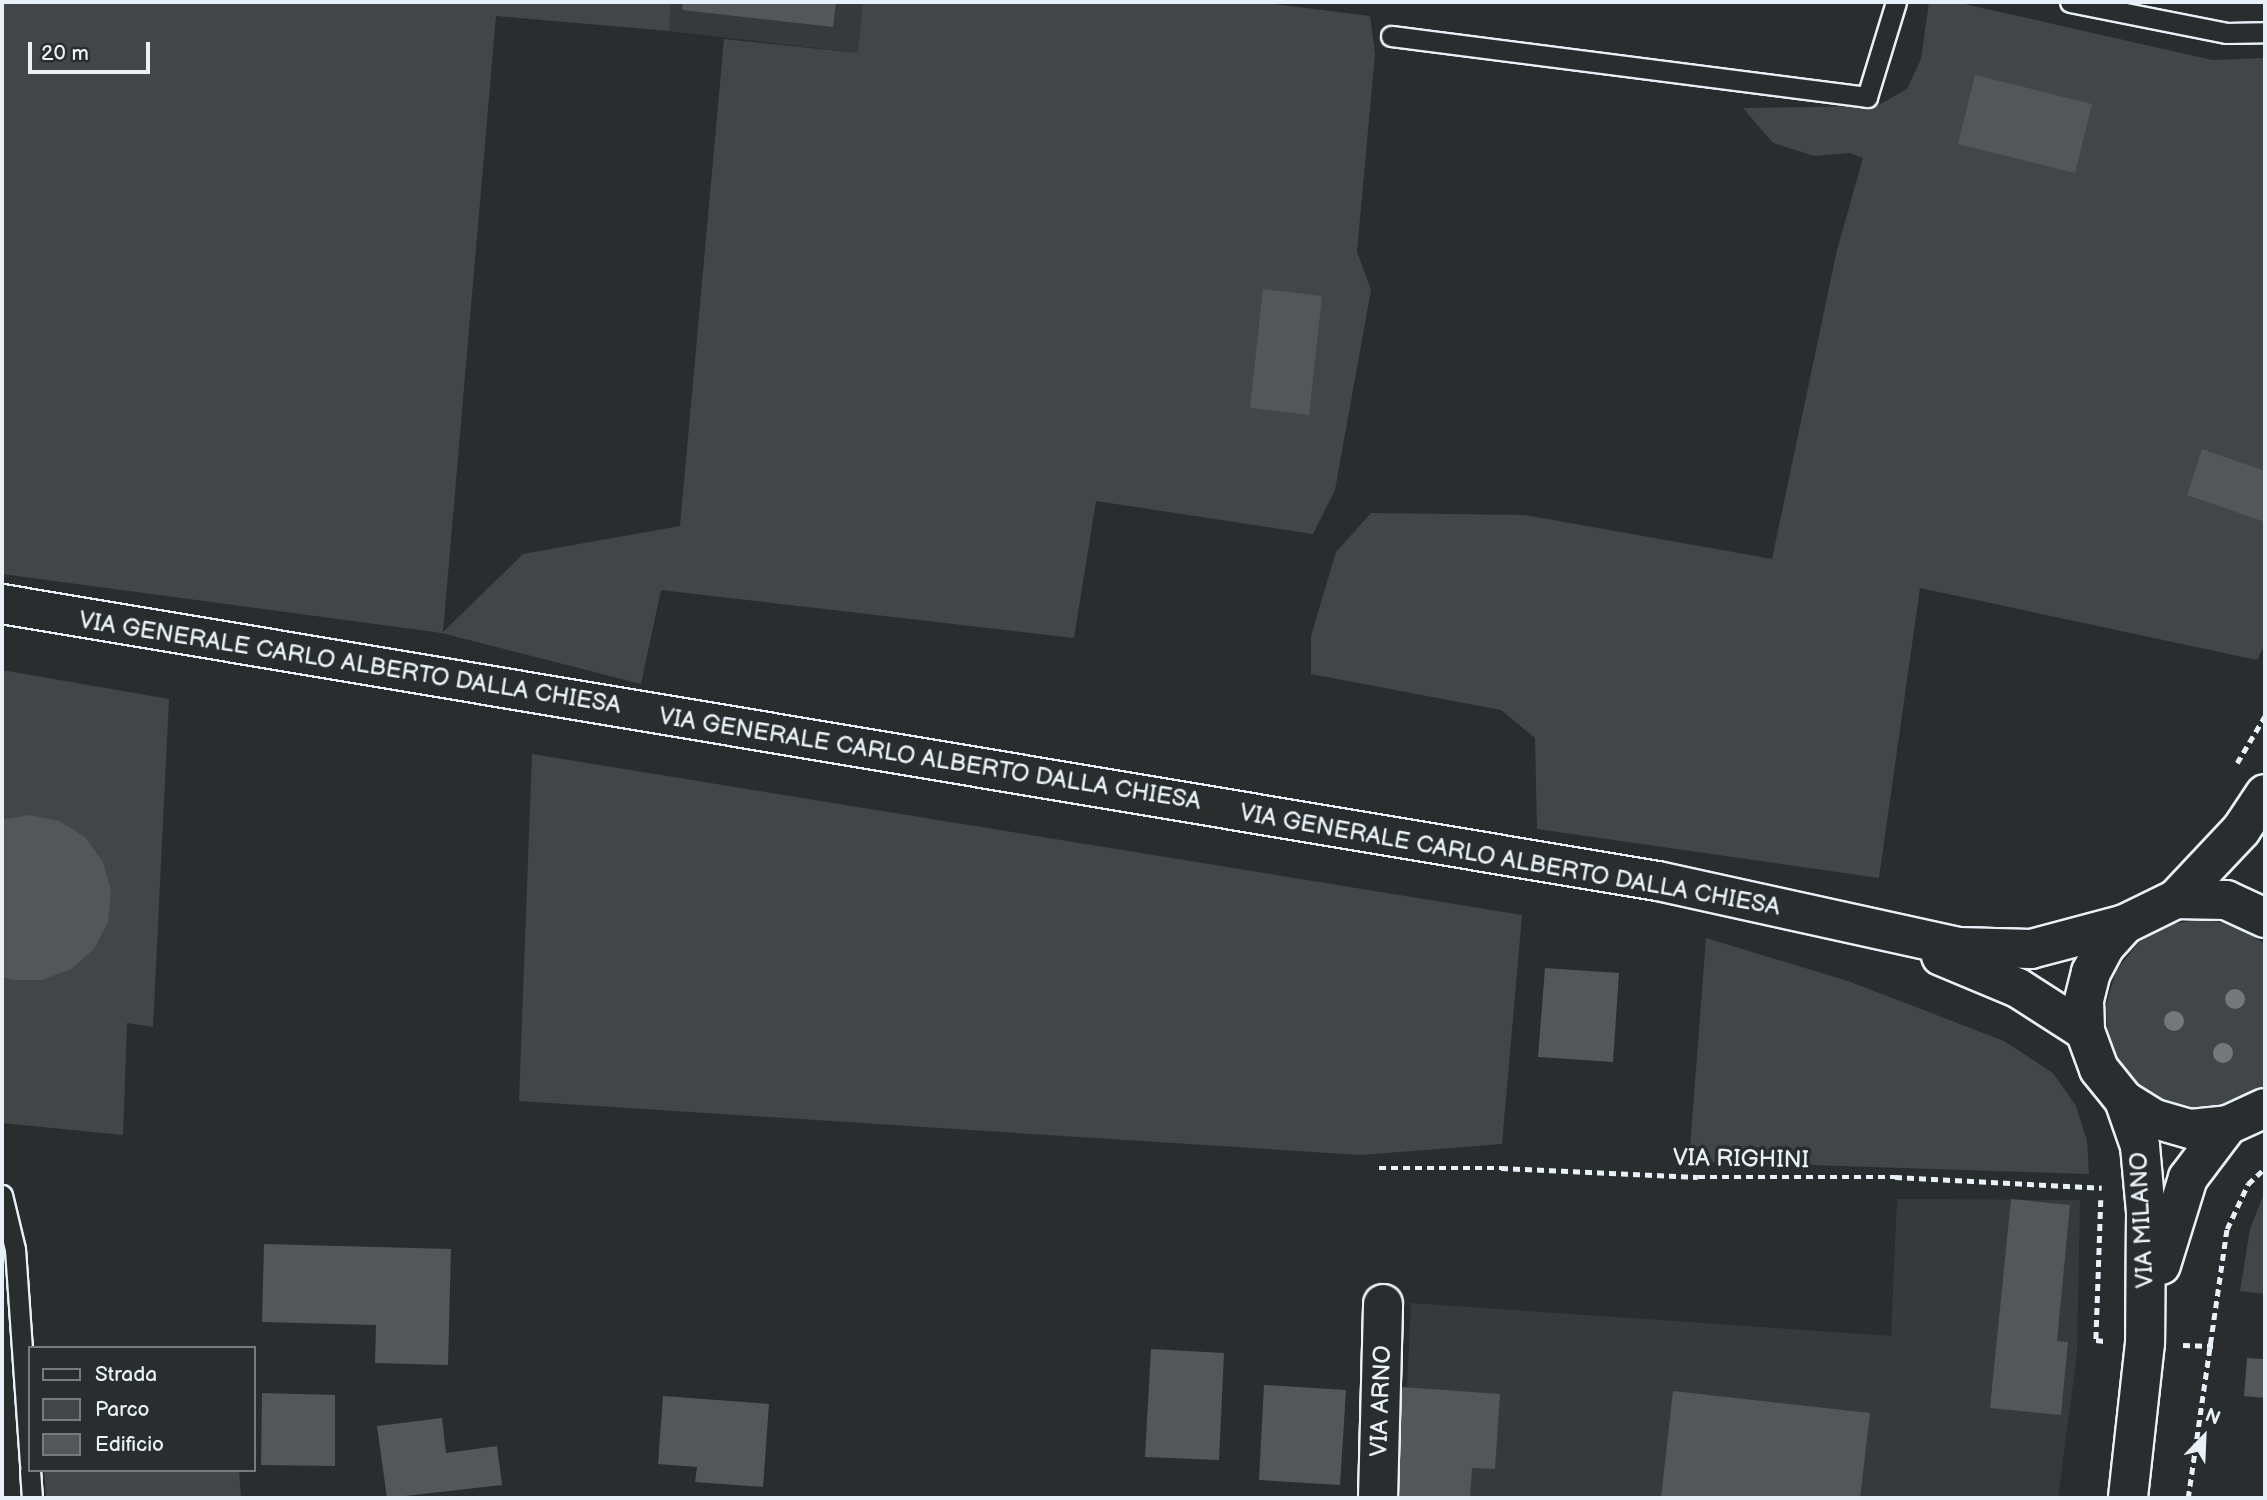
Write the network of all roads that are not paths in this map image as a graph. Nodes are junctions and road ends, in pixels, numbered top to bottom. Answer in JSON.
{"nodes":[{"id":1,"x":1896,"y":2,"type":"edge"},
{"id":2,"x":2070,"y":2,"type":"edge"},
{"id":3,"x":2265,"y":32,"type":"edge"},
{"id":4,"x":1391,"y":37,"type":"dead end"},
{"id":5,"x":2,"y":604,"type":"edge"},
{"id":6,"x":2265,"y":794,"type":"edge"},
{"id":7,"x":2265,"y":824,"type":"edge"},
{"id":8,"x":2265,"y":847,"type":"edge"},
{"id":9,"x":2176,"y":899,"type":"junction"},
{"id":10,"x":2265,"y":918,"type":"edge"},
{"id":11,"x":2125,"y":924,"type":"junction"},
{"id":12,"x":1857,"y":925,"type":"junction"},
{"id":13,"x":2085,"y":1031,"type":"junction"},
{"id":14,"x":2124,"y":1100,"type":"junction"},
{"id":15,"x":2265,"y":1108,"type":"edge"},
{"id":16,"x":2228,"y":1125,"type":"junction"},
{"id":17,"x":2,"y":1195,"type":"edge"},
{"id":18,"x":1384,"y":1304,"type":"dead end"},
{"id":19,"x":2145,"y":1343,"type":"junction"},
{"id":20,"x":28,"y":1435,"type":"edge"},
{"id":21,"x":30,"y":1472,"type":"edge"},
{"id":22,"x":32,"y":1498,"type":"edge"},
{"id":23,"x":1378,"y":1498,"type":"edge"},
{"id":24,"x":2128,"y":1498,"type":"edge"}],
"edges":[{"from":1,"to":4,"type":"lane"},
{"from":2,"to":3,"type":"lane"},
{"from":5,"to":12,"type":"street","name":"VIA GENERALE CARLO ALBERTO DALLA CHIESA"},
{"from":6,"to":9,"type":"street"},
{"from":7,"to":8,"type":"street"},
{"from":9,"to":10,"type":"street"},
{"from":9,"to":11,"type":"street"},
{"from":11,"to":12,"type":"street","name":"VIA GENERALE CARLO ALBERTO DALLA CHIESA"},
{"from":11,"to":13,"type":"street"},
{"from":12,"to":13,"type":"street","name":"VIA GENERALE CARLO ALBERTO DALLA CHIESA"},
{"from":13,"to":14,"type":"street"},
{"from":14,"to":16,"type":"street"},
{"from":14,"to":19,"type":"street","name":"VIA MILANO"},
{"from":15,"to":16,"type":"street"},
{"from":16,"to":19,"type":"street","name":"VIA MILANO"},
{"from":17,"to":20,"type":"lane"},
{"from":18,"to":23,"type":"street","name":"VIA ARNO"},
{"from":19,"to":24,"type":"street","name":"VIA MILANO"},
{"from":21,"to":22,"type":"lane"}]}
